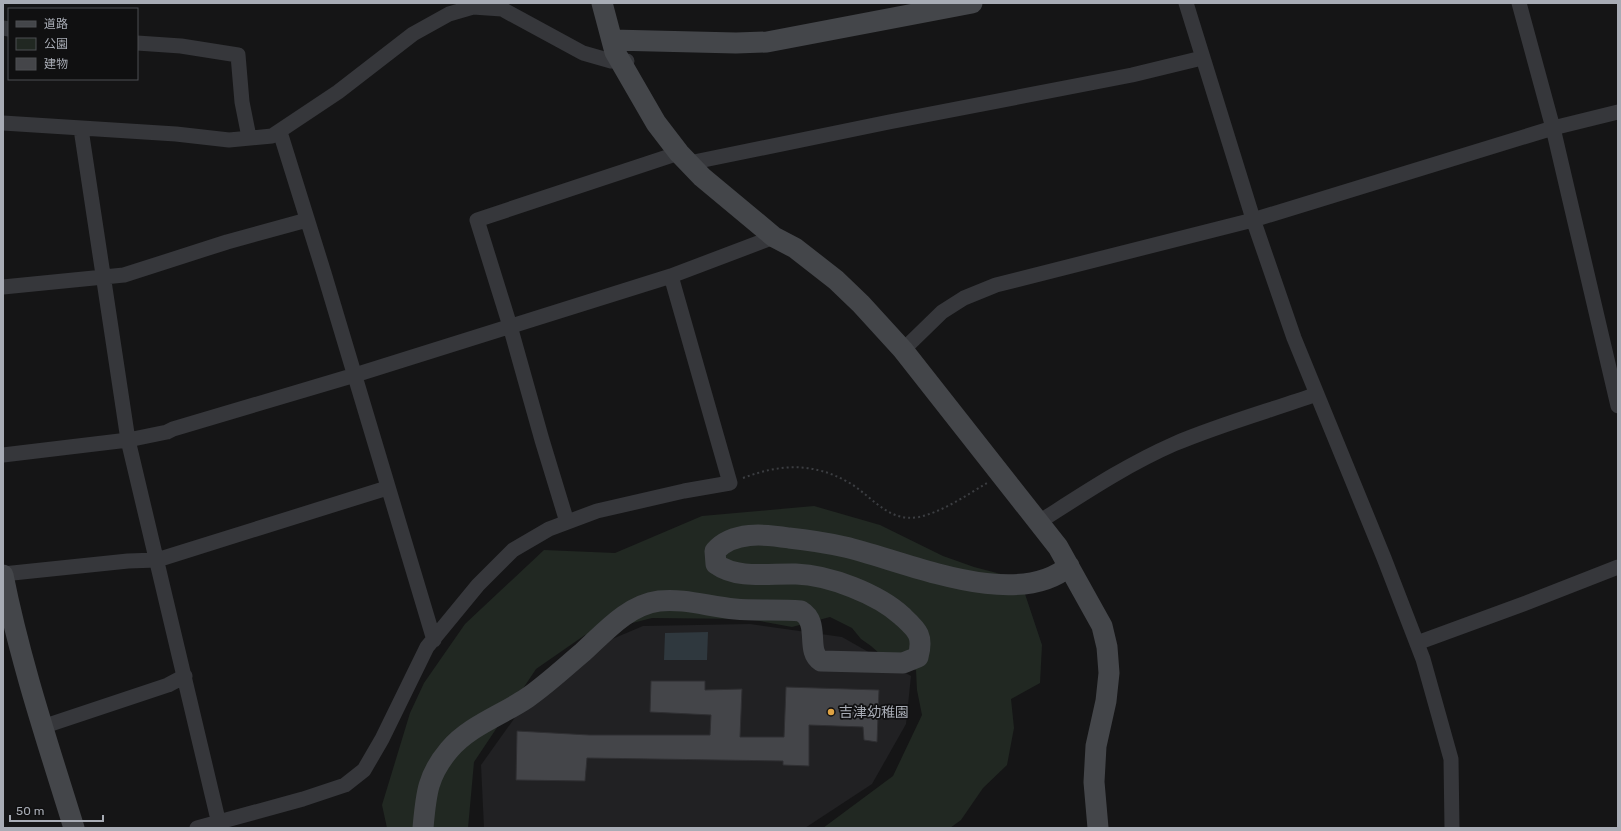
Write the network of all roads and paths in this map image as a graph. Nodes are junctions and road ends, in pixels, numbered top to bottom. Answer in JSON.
{"nodes":[{"id":1,"x":602,"y":3,"type":"edge"},
{"id":2,"x":972,"y":3,"type":"edge"},
{"id":3,"x":1186,"y":3,"type":"edge"},
{"id":4,"x":1519,"y":3,"type":"edge"},
{"id":5,"x":612,"y":40,"type":"junction"},
{"id":6,"x":138,"y":43,"type":"edge"},
{"id":7,"x":1202,"y":58,"type":"junction"},
{"id":8,"x":624,"y":61,"type":"junction"},
{"id":9,"x":1618,"y":112,"type":"edge"},
{"id":10,"x":3,"y":123,"type":"edge"},
{"id":11,"x":1553,"y":128,"type":"junction"},
{"id":12,"x":81,"y":129,"type":"junction"},
{"id":13,"x":280,"y":132,"type":"junction"},
{"id":14,"x":249,"y":137,"type":"junction"},
{"id":15,"x":684,"y":158,"type":"junction"},
{"id":16,"x":307,"y":220,"type":"junction"},
{"id":17,"x":1253,"y":220,"type":"junction"},
{"id":18,"x":774,"y":237,"type":"junction"},
{"id":19,"x":671,"y":276,"type":"junction"},
{"id":20,"x":103,"y":277,"type":"junction"},
{"id":21,"x":3,"y":287,"type":"edge"},
{"id":22,"x":510,"y":326,"type":"junction"},
{"id":23,"x":903,"y":350,"type":"junction"},
{"id":24,"x":355,"y":375,"type":"junction"},
{"id":25,"x":1317,"y":394,"type":"junction"},
{"id":26,"x":1618,"y":406,"type":"edge"},
{"id":27,"x":128,"y":440,"type":"junction"},
{"id":28,"x":3,"y":454,"type":"edge"},
{"id":29,"x":990,"y":481,"type":"dead end"},
{"id":30,"x":730,"y":483,"type":"junction"},
{"id":31,"x":387,"y":488,"type":"junction"},
{"id":32,"x":567,"y":522,"type":"junction"},
{"id":33,"x":1039,"y":522,"type":"junction"},
{"id":34,"x":157,"y":560,"type":"junction"},
{"id":35,"x":1070,"y":566,"type":"junction"},
{"id":36,"x":1618,"y":567,"type":"edge"},
{"id":37,"x":3,"y":575,"type":"edge"},
{"id":38,"x":434,"y":640,"type":"junction"},
{"id":39,"x":1417,"y":643,"type":"junction"},
{"id":40,"x":185,"y":676,"type":"junction"},
{"id":41,"x":51,"y":724,"type":"dead end"},
{"id":42,"x":219,"y":824,"type":"edge"},
{"id":43,"x":74,"y":828,"type":"edge"},
{"id":44,"x":197,"y":828,"type":"edge"},
{"id":45,"x":423,"y":828,"type":"edge"},
{"id":46,"x":1098,"y":828,"type":"edge"},
{"id":47,"x":1452,"y":828,"type":"edge"}],
"edges":[{"from":1,"to":5,"type":"street"},
{"from":2,"to":5,"type":"street"},
{"from":3,"to":7,"type":"street"},
{"from":4,"to":11,"type":"street"},
{"from":5,"to":8,"type":"street"},
{"from":6,"to":14,"type":"street"},
{"from":7,"to":15,"type":"street"},
{"from":7,"to":17,"type":"street"},
{"from":8,"to":13,"type":"street"},
{"from":8,"to":15,"type":"street"},
{"from":9,"to":11,"type":"street"},
{"from":10,"to":12,"type":"street"},
{"from":11,"to":17,"type":"street"},
{"from":11,"to":26,"type":"street"},
{"from":12,"to":14,"type":"street"},
{"from":12,"to":20,"type":"street"},
{"from":13,"to":14,"type":"street"},
{"from":13,"to":16,"type":"street"},
{"from":15,"to":18,"type":"street"},
{"from":15,"to":22,"type":"street"},
{"from":16,"to":20,"type":"street"},
{"from":16,"to":24,"type":"street"},
{"from":17,"to":23,"type":"street"},
{"from":17,"to":25,"type":"street"},
{"from":18,"to":19,"type":"street"},
{"from":18,"to":23,"type":"street"},
{"from":19,"to":22,"type":"street"},
{"from":19,"to":30,"type":"street"},
{"from":20,"to":21,"type":"street"},
{"from":20,"to":27,"type":"street"},
{"from":22,"to":24,"type":"street"},
{"from":22,"to":32,"type":"street"},
{"from":23,"to":33,"type":"street"},
{"from":24,"to":27,"type":"street"},
{"from":24,"to":31,"type":"street"},
{"from":25,"to":33,"type":"street"},
{"from":25,"to":39,"type":"street"},
{"from":27,"to":28,"type":"street"},
{"from":27,"to":34,"type":"street"},
{"from":29,"to":30,"type":"path"},
{"from":30,"to":32,"type":"street"},
{"from":31,"to":34,"type":"street"},
{"from":31,"to":38,"type":"street"},
{"from":32,"to":38,"type":"street"},
{"from":33,"to":35,"type":"street"},
{"from":34,"to":37,"type":"street"},
{"from":34,"to":40,"type":"street"},
{"from":35,"to":45,"type":"street"},
{"from":35,"to":46,"type":"street"},
{"from":36,"to":39,"type":"street"},
{"from":37,"to":43,"type":"street"},
{"from":38,"to":42,"type":"street"},
{"from":39,"to":47,"type":"street"},
{"from":40,"to":41,"type":"street"},
{"from":40,"to":42,"type":"street"},
{"from":42,"to":44,"type":"street"}]}
